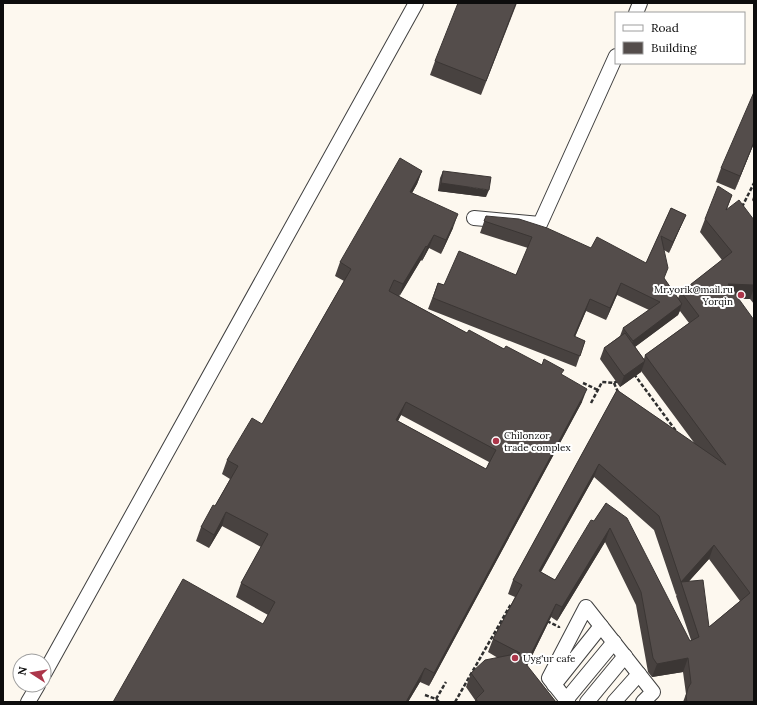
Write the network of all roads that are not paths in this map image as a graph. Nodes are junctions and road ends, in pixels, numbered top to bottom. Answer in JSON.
{"nodes":[{"id":1,"x":416,"y":3,"type":"edge"},
{"id":2,"x":615,"y":58,"type":"edge"},
{"id":3,"x":474,"y":218,"type":"dead end"},
{"id":4,"x":601,"y":626,"type":"junction"},
{"id":5,"x":614,"y":642,"type":"junction"},
{"id":6,"x":625,"y":656,"type":"junction"},
{"id":7,"x":52,"y":660,"type":"edge"},
{"id":8,"x":639,"y":674,"type":"junction"},
{"id":9,"x":554,"y":685,"type":"junction"},
{"id":10,"x":33,"y":693,"type":"edge"},
{"id":11,"x":567,"y":701,"type":"edge"},
{"id":12,"x":28,"y":702,"type":"edge"},
{"id":13,"x":587,"y":702,"type":"edge"},
{"id":14,"x":614,"y":702,"type":"edge"},
{"id":15,"x":643,"y":702,"type":"edge"}],
"edges":[{"from":1,"to":7,"type":"lane"},
{"from":2,"to":3,"type":"lane"},
{"from":4,"to":5,"type":"lane"},
{"from":4,"to":9,"type":"lane"},
{"from":4,"to":9,"type":"lane"},
{"from":5,"to":6,"type":"lane"},
{"from":5,"to":11,"type":"lane"},
{"from":6,"to":8,"type":"lane"},
{"from":6,"to":13,"type":"lane"},
{"from":8,"to":14,"type":"lane"},
{"from":8,"to":15,"type":"lane"},
{"from":9,"to":11,"type":"lane"},
{"from":10,"to":12,"type":"lane"}]}
